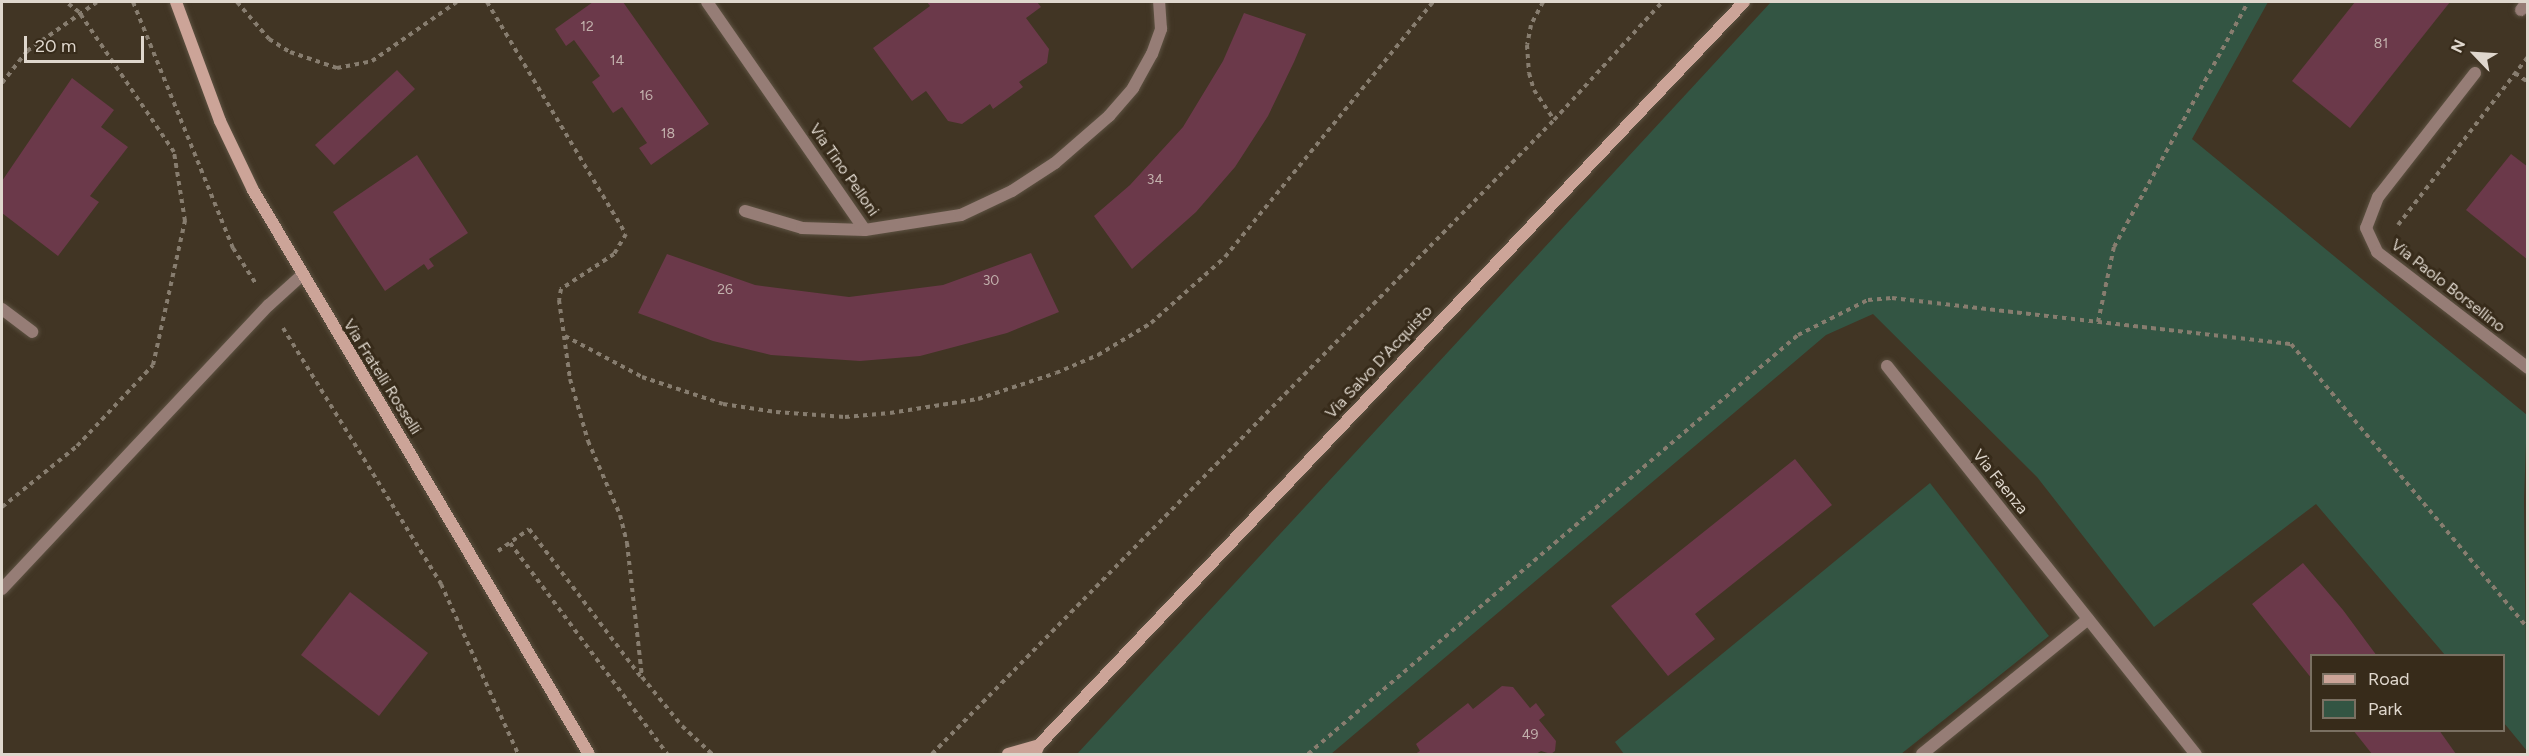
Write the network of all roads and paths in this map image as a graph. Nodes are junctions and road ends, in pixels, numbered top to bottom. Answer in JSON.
{"nodes":[{"id":1,"x":66,"y":2,"type":"edge"},
{"id":2,"x":98,"y":2,"type":"edge"},
{"id":3,"x":133,"y":2,"type":"edge"},
{"id":4,"x":176,"y":2,"type":"edge"},
{"id":5,"x":237,"y":2,"type":"edge"},
{"id":6,"x":457,"y":2,"type":"edge"},
{"id":7,"x":487,"y":2,"type":"edge"},
{"id":8,"x":707,"y":2,"type":"edge"},
{"id":9,"x":1158,"y":2,"type":"edge"},
{"id":10,"x":1433,"y":2,"type":"edge"},
{"id":11,"x":1543,"y":2,"type":"edge"},
{"id":12,"x":1662,"y":2,"type":"edge"},
{"id":13,"x":1744,"y":2,"type":"edge"},
{"id":14,"x":2248,"y":2,"type":"edge"},
{"id":15,"x":79,"y":12,"type":"junction"},
{"id":16,"x":2528,"y":57,"type":"edge"},
{"id":17,"x":2515,"y":72,"type":"junction"},
{"id":18,"x":2475,"y":73,"type":"dead end"},
{"id":19,"x":2528,"y":82,"type":"edge"},
{"id":20,"x":2,"y":83,"type":"edge"},
{"id":21,"x":1554,"y":120,"type":"junction"},
{"id":22,"x":746,"y":212,"type":"dead end"},
{"id":23,"x":865,"y":230,"type":"junction"},
{"id":24,"x":2377,"y":252,"type":"junction"},
{"id":25,"x":301,"y":276,"type":"junction"},
{"id":26,"x":269,"y":305,"type":"junction"},
{"id":27,"x":2,"y":309,"type":"edge"},
{"id":28,"x":2098,"y":322,"type":"dead end"},
{"id":29,"x":32,"y":332,"type":"dead end"},
{"id":30,"x":565,"y":336,"type":"junction"},
{"id":31,"x":1887,"y":366,"type":"dead end"},
{"id":32,"x":2528,"y":369,"type":"edge"},
{"id":33,"x":2,"y":507,"type":"edge"},
{"id":34,"x":510,"y":543,"type":"junction"},
{"id":35,"x":477,"y":564,"type":"junction"},
{"id":36,"x":441,"y":584,"type":"junction"},
{"id":37,"x":2,"y":589,"type":"edge"},
{"id":38,"x":2088,"y":619,"type":"junction"},
{"id":39,"x":642,"y":677,"type":"junction"},
{"id":40,"x":1037,"y":750,"type":"edge"},
{"id":41,"x":518,"y":754,"type":"edge"},
{"id":42,"x":589,"y":754,"type":"edge"},
{"id":43,"x":667,"y":754,"type":"edge"},
{"id":44,"x":712,"y":754,"type":"edge"},
{"id":45,"x":932,"y":754,"type":"edge"},
{"id":46,"x":1008,"y":754,"type":"edge"},
{"id":47,"x":1922,"y":754,"type":"edge"},
{"id":48,"x":2196,"y":754,"type":"edge"}],
"edges":[{"from":1,"to":15,"type":"path"},
{"from":2,"to":15,"type":"path"},
{"from":3,"to":26,"type":"path"},
{"from":4,"to":25,"type":"street","name":"Via Fratelli Rosselli"},
{"from":5,"to":6,"type":"path"},
{"from":7,"to":30,"type":"path"},
{"from":8,"to":23,"type":"street","name":"Via Tino Pelloni"},
{"from":9,"to":23,"type":"street","name":"Via Tino Pelloni"},
{"from":10,"to":30,"type":"path"},
{"from":11,"to":21,"type":"path"},
{"from":12,"to":21,"type":"path"},
{"from":13,"to":40,"type":"street","name":"Via Salvo D'Acquisto"},
{"from":14,"to":28,"type":"path"},
{"from":15,"to":20,"type":"path"},
{"from":15,"to":33,"type":"path"},
{"from":16,"to":17,"type":"path"},
{"from":17,"to":19,"type":"path"},
{"from":17,"to":24,"type":"path"},
{"from":18,"to":24,"type":"street","name":"Via Paolo Borsellino"},
{"from":21,"to":45,"type":"path"},
{"from":22,"to":23,"type":"street"},
{"from":24,"to":32,"type":"street","name":"Via Paolo Borsellino"},
{"from":25,"to":26,"type":"street"},
{"from":25,"to":35,"type":"street","name":"Via Fratelli Rosselli"},
{"from":26,"to":36,"type":"path"},
{"from":26,"to":37,"type":"street"},
{"from":27,"to":29,"type":"street"},
{"from":30,"to":39,"type":"path"},
{"from":31,"to":38,"type":"street","name":"Via Faenza"},
{"from":34,"to":35,"type":"path"},
{"from":34,"to":39,"type":"path"},
{"from":34,"to":43,"type":"path"},
{"from":35,"to":36,"type":"path"},
{"from":35,"to":42,"type":"street","name":"Via Fratelli Rosselli"},
{"from":36,"to":41,"type":"path"},
{"from":38,"to":47,"type":"street"},
{"from":38,"to":48,"type":"street","name":"Via Faenza"},
{"from":39,"to":44,"type":"path"},
{"from":40,"to":46,"type":"street","name":"Via Salvo D'Acquisto"}]}
